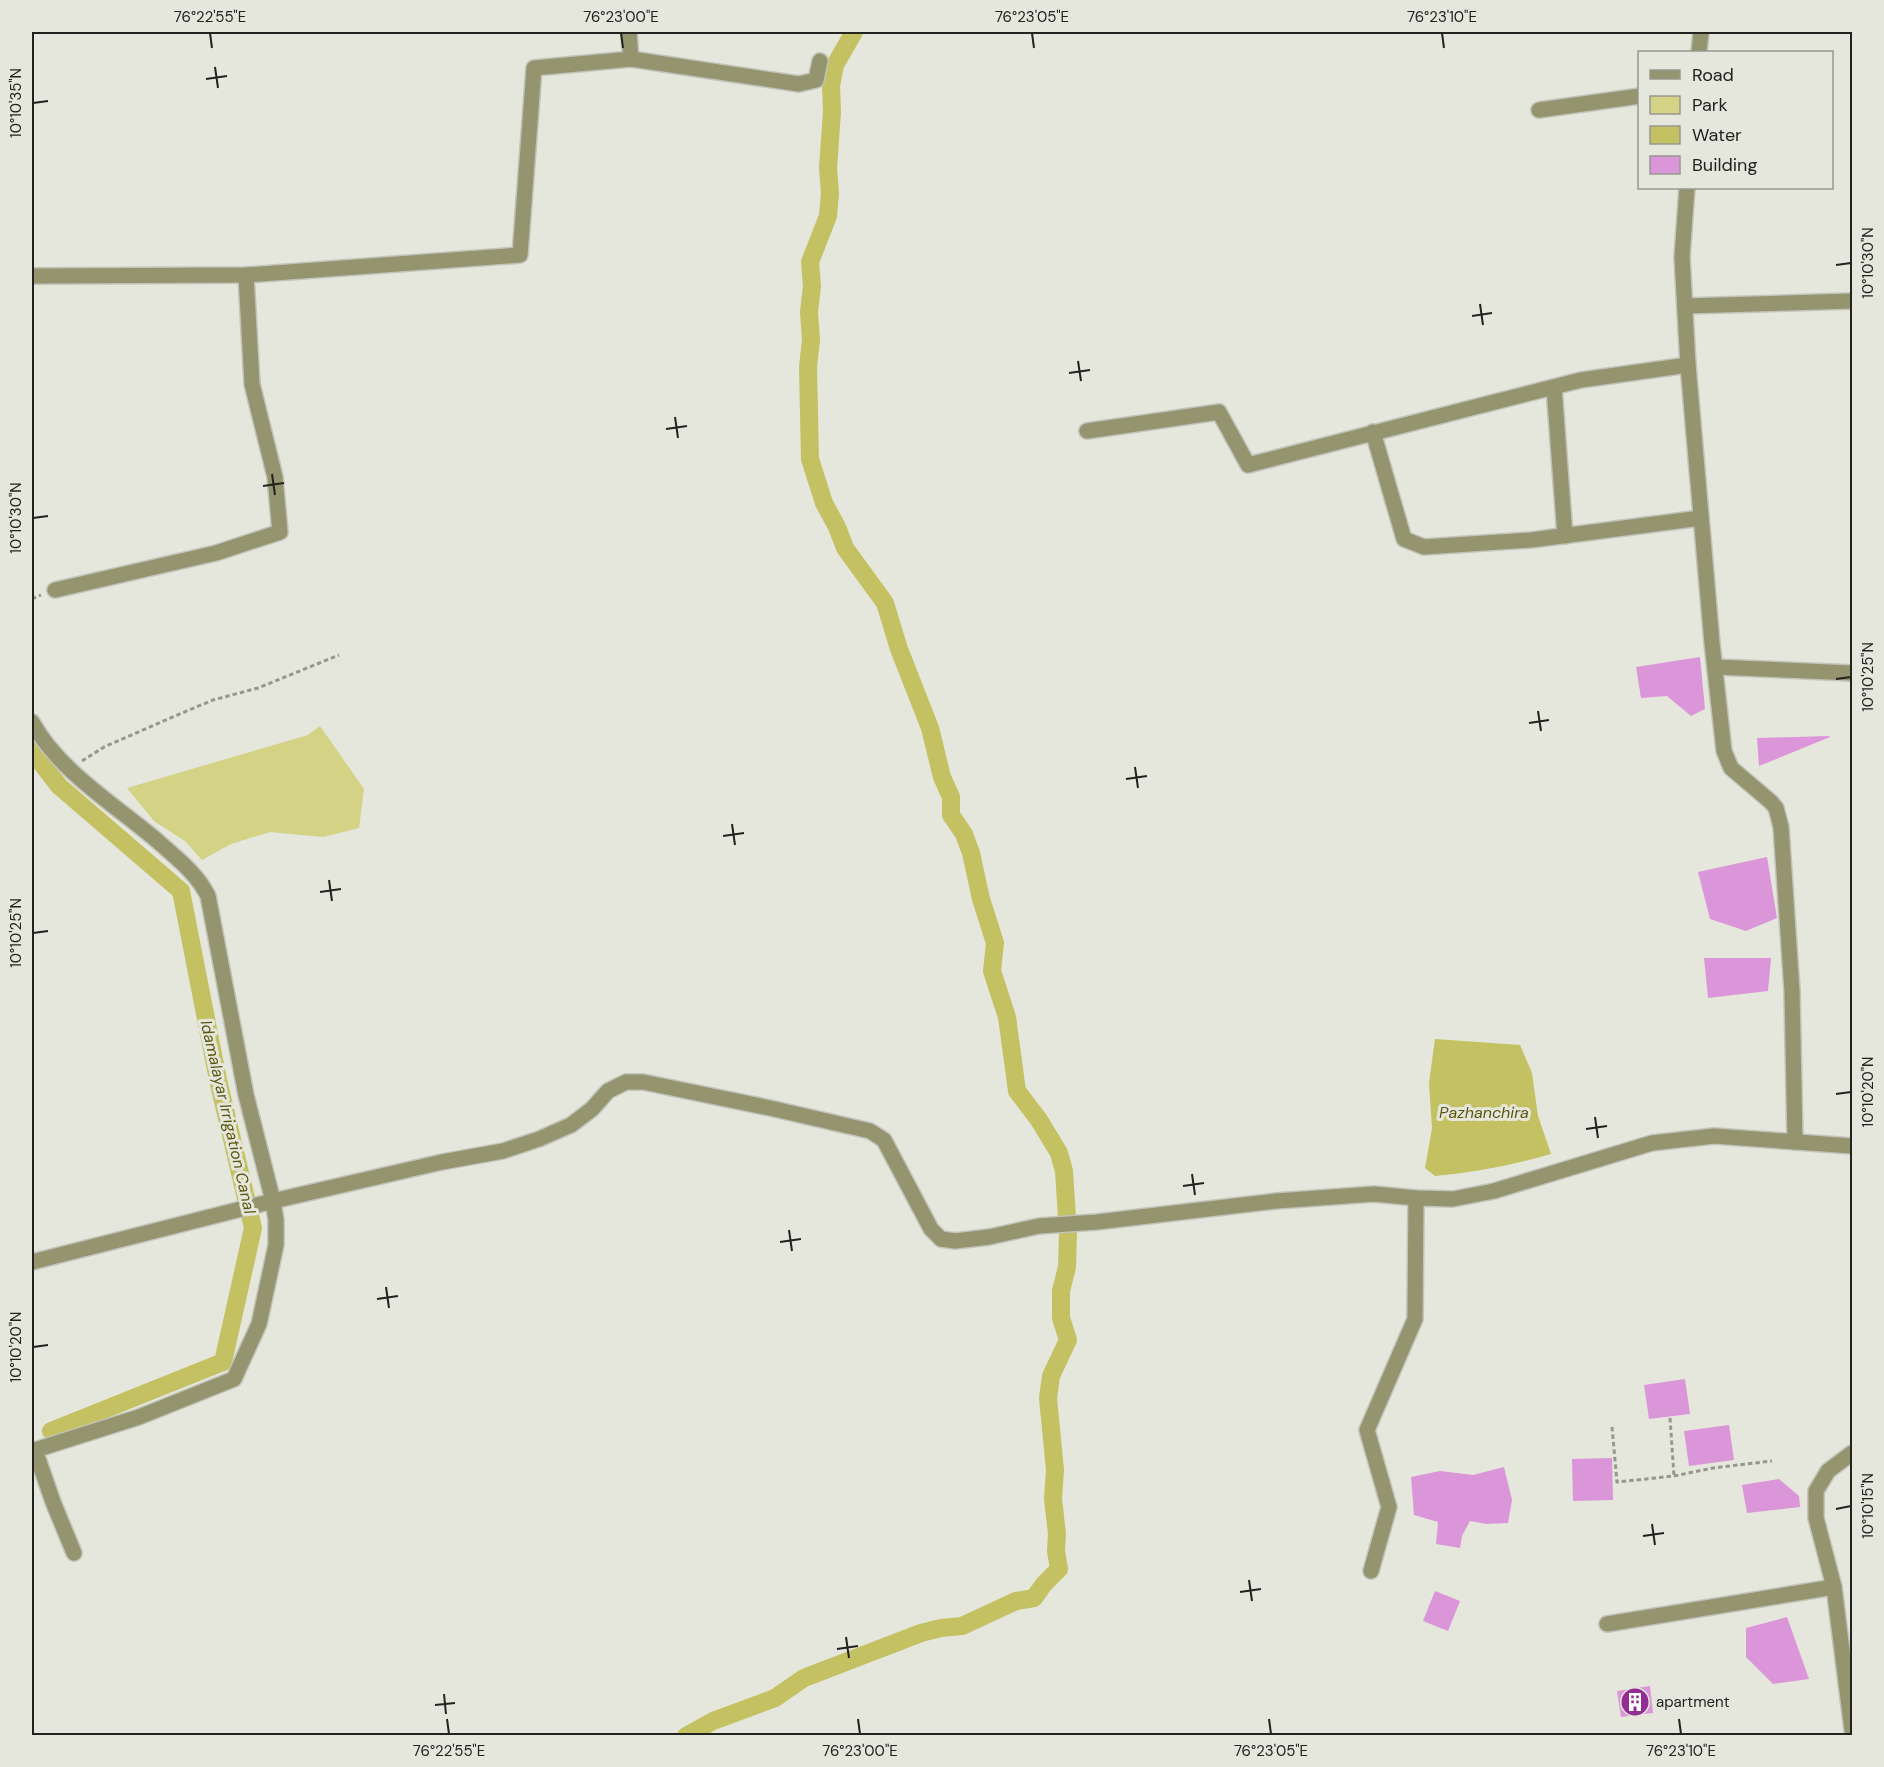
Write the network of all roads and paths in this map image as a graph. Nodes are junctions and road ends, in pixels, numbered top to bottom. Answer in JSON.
{"nodes":[{"id":1,"x":629,"y":32,"type":"edge"},
{"id":2,"x":1701,"y":32,"type":"edge"},
{"id":3,"x":1699,"y":51,"type":"edge"},
{"id":4,"x":631,"y":59,"type":"junction"},
{"id":5,"x":820,"y":61,"type":"dead end"},
{"id":6,"x":1638,"y":96,"type":"edge"},
{"id":7,"x":1539,"y":110,"type":"dead end"},
{"id":8,"x":1687,"y":189,"type":"edge"},
{"id":9,"x":246,"y":275,"type":"junction"},
{"id":10,"x":32,"y":276,"type":"edge"},
{"id":11,"x":1852,"y":301,"type":"edge"},
{"id":12,"x":1684,"y":306,"type":"junction"},
{"id":13,"x":1688,"y":365,"type":"junction"},
{"id":14,"x":1554,"y":387,"type":"junction"},
{"id":15,"x":1087,"y":431,"type":"dead end"},
{"id":16,"x":1373,"y":432,"type":"junction"},
{"id":17,"x":1701,"y":518,"type":"junction"},
{"id":18,"x":1565,"y":536,"type":"junction"},
{"id":19,"x":55,"y":590,"type":"dead end"},
{"id":20,"x":339,"y":655,"type":"dead end"},
{"id":21,"x":1715,"y":667,"type":"junction"},
{"id":22,"x":1852,"y":673,"type":"edge"},
{"id":23,"x":32,"y":722,"type":"edge"},
{"id":24,"x":70,"y":768,"type":"junction"},
{"id":25,"x":1795,"y":1142,"type":"junction"},
{"id":26,"x":1852,"y":1146,"type":"edge"},
{"id":27,"x":1416,"y":1198,"type":"junction"},
{"id":28,"x":273,"y":1201,"type":"junction"},
{"id":29,"x":32,"y":1262,"type":"edge"},
{"id":30,"x":1670,"y":1418,"type":"dead end"},
{"id":31,"x":1612,"y":1427,"type":"dead end"},
{"id":32,"x":33,"y":1450,"type":"edge"},
{"id":33,"x":1852,"y":1453,"type":"edge"},
{"id":34,"x":1772,"y":1461,"type":"dead end"},
{"id":35,"x":1674,"y":1476,"type":"junction"},
{"id":36,"x":74,"y":1553,"type":"dead end"},
{"id":37,"x":1371,"y":1571,"type":"dead end"},
{"id":38,"x":1834,"y":1587,"type":"junction"},
{"id":39,"x":1607,"y":1623,"type":"dead end"},
{"id":40,"x":1852,"y":1730,"type":"edge"}],
"edges":[{"from":1,"to":4,"type":"street"},
{"from":2,"to":3,"type":"street"},
{"from":4,"to":5,"type":"street"},
{"from":4,"to":9,"type":"street"},
{"from":6,"to":7,"type":"street"},
{"from":8,"to":12,"type":"street"},
{"from":9,"to":10,"type":"street"},
{"from":9,"to":19,"type":"street"},
{"from":11,"to":12,"type":"street"},
{"from":12,"to":13,"type":"street"},
{"from":13,"to":14,"type":"street"},
{"from":13,"to":17,"type":"street"},
{"from":14,"to":16,"type":"street"},
{"from":14,"to":18,"type":"street"},
{"from":15,"to":16,"type":"street"},
{"from":16,"to":18,"type":"street"},
{"from":17,"to":18,"type":"street"},
{"from":17,"to":21,"type":"street"},
{"from":20,"to":24,"type":"path"},
{"from":21,"to":22,"type":"street"},
{"from":21,"to":25,"type":"street"},
{"from":23,"to":24,"type":"street"},
{"from":24,"to":28,"type":"street"},
{"from":25,"to":26,"type":"street"},
{"from":25,"to":27,"type":"street"},
{"from":27,"to":28,"type":"street"},
{"from":27,"to":37,"type":"street"},
{"from":28,"to":29,"type":"street"},
{"from":28,"to":32,"type":"street"},
{"from":30,"to":35,"type":"path"},
{"from":31,"to":35,"type":"path"},
{"from":32,"to":36,"type":"street"},
{"from":33,"to":38,"type":"street"},
{"from":34,"to":35,"type":"path"},
{"from":38,"to":39,"type":"street"},
{"from":38,"to":40,"type":"street"}]}
